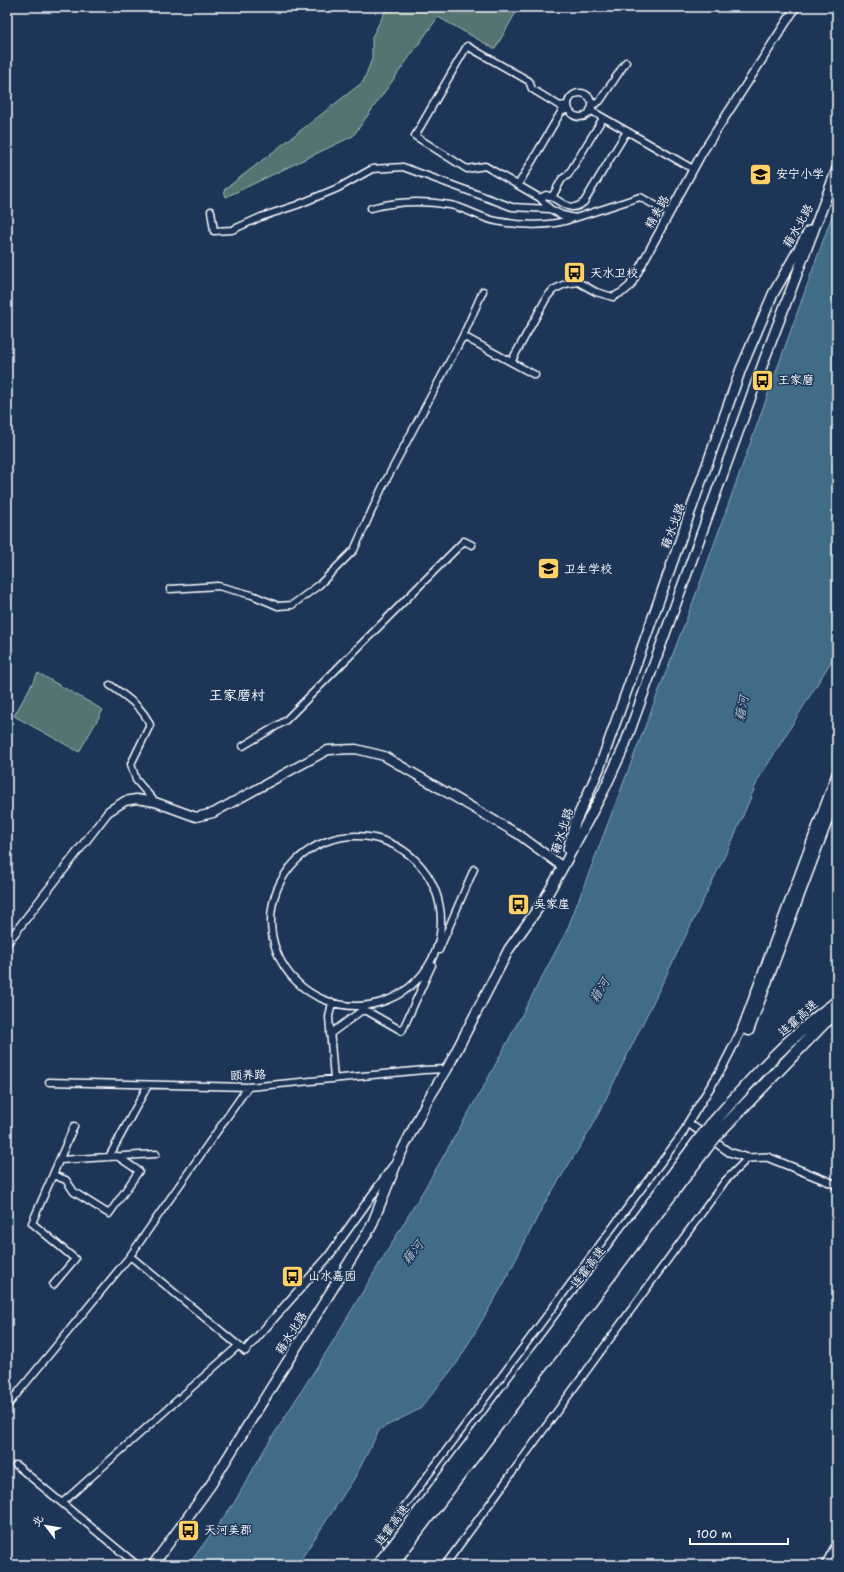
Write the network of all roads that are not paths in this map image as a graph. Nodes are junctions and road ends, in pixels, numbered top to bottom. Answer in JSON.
{"nodes":[{"id":1,"x":796,"y":7,"type":"edge"},
{"id":2,"x":626,"y":62,"type":"dead end"},
{"id":3,"x":567,"y":107,"type":"junction"},
{"id":4,"x":592,"y":107,"type":"junction"},
{"id":5,"x":604,"y":118,"type":"junction"},
{"id":6,"x":627,"y":131,"type":"junction"},
{"id":7,"x":693,"y":169,"type":"junction"},
{"id":8,"x":837,"y":169,"type":"edge"},
{"id":9,"x":518,"y":185,"type":"junction"},
{"id":10,"x":552,"y":197,"type":"junction"},
{"id":11,"x":540,"y":198,"type":"junction"},
{"id":12,"x":826,"y":202,"type":"junction"},
{"id":13,"x":371,"y":208,"type":"dead end"},
{"id":14,"x":550,"y":209,"type":"junction"},
{"id":15,"x":211,"y":211,"type":"dead end"},
{"id":16,"x":669,"y":213,"type":"junction"},
{"id":17,"x":576,"y":218,"type":"junction"},
{"id":18,"x":483,"y":291,"type":"dead end"},
{"id":19,"x":624,"y":291,"type":"joint"},
{"id":20,"x":463,"y":336,"type":"junction"},
{"id":21,"x":511,"y":362,"type":"junction"},
{"id":22,"x":535,"y":375,"type":"dead end"},
{"id":23,"x":472,"y":545,"type":"dead end"},
{"id":24,"x":170,"y":589,"type":"dead end"},
{"id":25,"x":110,"y":685,"type":"dead end"},
{"id":26,"x":243,"y":746,"type":"dead end"},
{"id":27,"x":837,"y":773,"type":"edge"},
{"id":28,"x":837,"y":796,"type":"edge"},
{"id":29,"x":155,"y":802,"type":"junction"},
{"id":30,"x":109,"y":812,"type":"joint"},
{"id":31,"x":563,"y":867,"type":"junction"},
{"id":32,"x":474,"y":869,"type":"dead end"},
{"id":33,"x":7,"y":943,"type":"edge"},
{"id":34,"x":332,"y":1002,"type":"junction"},
{"id":35,"x":837,"y":1002,"type":"edge"},
{"id":36,"x":837,"y":1013,"type":"edge"},
{"id":37,"x":819,"y":1021,"type":"junction"},
{"id":38,"x":742,"y":1029,"type":"junction"},
{"id":39,"x":330,"y":1034,"type":"junction"},
{"id":40,"x":447,"y":1069,"type":"junction"},
{"id":41,"x":334,"y":1079,"type":"junction"},
{"id":42,"x":49,"y":1082,"type":"dead end"},
{"id":43,"x":148,"y":1085,"type":"junction"},
{"id":44,"x":248,"y":1087,"type":"junction"},
{"id":45,"x":427,"y":1101,"type":"junction"},
{"id":46,"x":688,"y":1122,"type":"junction"},
{"id":47,"x":74,"y":1126,"type":"dead end"},
{"id":48,"x":156,"y":1154,"type":"dead end"},
{"id":49,"x":118,"y":1156,"type":"junction"},
{"id":50,"x":109,"y":1157,"type":"junction"},
{"id":51,"x":399,"y":1157,"type":"junction"},
{"id":52,"x":748,"y":1158,"type":"junction"},
{"id":53,"x":60,"y":1160,"type":"junction"},
{"id":54,"x":53,"y":1175,"type":"junction"},
{"id":55,"x":837,"y":1185,"type":"edge"},
{"id":56,"x":130,"y":1256,"type":"junction"},
{"id":57,"x":53,"y":1286,"type":"dead end"},
{"id":58,"x":238,"y":1346,"type":"junction"},
{"id":59,"x":245,"y":1351,"type":"joint"},
{"id":60,"x":7,"y":1406,"type":"edge"},
{"id":61,"x":16,"y":1465,"type":"dead end"},
{"id":62,"x":62,"y":1503,"type":"junction"},
{"id":63,"x":837,"y":1546,"type":"edge"},
{"id":64,"x":387,"y":1562,"type":"edge"},
{"id":65,"x":137,"y":1565,"type":"edge"},
{"id":66,"x":153,"y":1565,"type":"edge"},
{"id":67,"x":158,"y":1565,"type":"edge"},
{"id":68,"x":406,"y":1565,"type":"edge"},
{"id":69,"x":445,"y":1565,"type":"edge"},
{"id":70,"x":827,"y":1565,"type":"edge"}],
"edges":[{"from":1,"to":7,"type":"street","name":"精表路"},
{"from":2,"to":4,"type":"street"},
{"from":3,"to":4,"type":"street"},
{"from":3,"to":4,"type":"street"},
{"from":3,"to":9,"type":"street"},
{"from":3,"to":9,"type":"street"},
{"from":4,"to":5,"type":"street"},
{"from":5,"to":6,"type":"street"},
{"from":5,"to":10,"type":"street"},
{"from":6,"to":7,"type":"street"},
{"from":6,"to":10,"type":"street"},
{"from":7,"to":16,"type":"street","name":"精表路"},
{"from":8,"to":12,"type":"main road","name":"藉水北路"},
{"from":9,"to":11,"type":"street"},
{"from":10,"to":11,"type":"street"},
{"from":11,"to":14,"type":"street"},
{"from":12,"to":31,"type":"main road","name":"藉水北路"},
{"from":12,"to":31,"type":"main road","name":"藉水北路"},
{"from":13,"to":17,"type":"street"},
{"from":14,"to":15,"type":"street"},
{"from":14,"to":17,"type":"street"},
{"from":16,"to":17,"type":"street"},
{"from":16,"to":19,"type":"street","name":"精表路"},
{"from":18,"to":20,"type":"street"},
{"from":19,"to":21,"type":"street","name":"精表路"},
{"from":20,"to":21,"type":"street"},
{"from":20,"to":24,"type":"street"},
{"from":21,"to":22,"type":"street"},
{"from":23,"to":26,"type":"street"},
{"from":25,"to":29,"type":"street"},
{"from":27,"to":38,"type":"main road"},
{"from":28,"to":38,"type":"main road"},
{"from":29,"to":30,"type":"main road"},
{"from":29,"to":31,"type":"main road"},
{"from":30,"to":33,"type":"street"},
{"from":31,"to":40,"type":"main road","name":"藉水北路"},
{"from":32,"to":39,"type":"street"},
{"from":34,"to":34,"type":"street"},
{"from":34,"to":39,"type":"street"},
{"from":35,"to":37,"type":"highway","name":"连霍高速"},
{"from":36,"to":37,"type":"highway","name":"连霍高速"},
{"from":37,"to":64,"type":"highway","name":"连霍高速","bridge":true},
{"from":38,"to":46,"type":"street"},
{"from":39,"to":41,"type":"street"},
{"from":40,"to":41,"type":"street","name":"颐养路"},
{"from":40,"to":45,"type":"main road","name":"藉水北路"},
{"from":41,"to":44,"type":"street","name":"颐养路"},
{"from":42,"to":43,"type":"street","name":"颐养路"},
{"from":43,"to":44,"type":"street","name":"颐养路"},
{"from":43,"to":50,"type":"street"},
{"from":44,"to":56,"type":"street"},
{"from":45,"to":51,"type":"main road","name":"藉水北路"},
{"from":45,"to":67,"type":"main road","name":"藉水北路"},
{"from":46,"to":52,"type":"street"},
{"from":46,"to":68,"type":"street"},
{"from":47,"to":53,"type":"street"},
{"from":48,"to":49,"type":"street"},
{"from":49,"to":50,"type":"street"},
{"from":49,"to":54,"type":"street"},
{"from":50,"to":53,"type":"street"},
{"from":51,"to":59,"type":"street"},
{"from":51,"to":66,"type":"main road","name":"藉水北路"},
{"from":52,"to":55,"type":"street"},
{"from":52,"to":69,"type":"street"},
{"from":53,"to":54,"type":"street"},
{"from":54,"to":57,"type":"street"},
{"from":56,"to":58,"type":"street"},
{"from":56,"to":60,"type":"street"},
{"from":58,"to":59,"type":"street"},
{"from":58,"to":62,"type":"street"},
{"from":61,"to":62,"type":"street"},
{"from":62,"to":65,"type":"street"},
{"from":63,"to":70,"type":"highway"}]}
